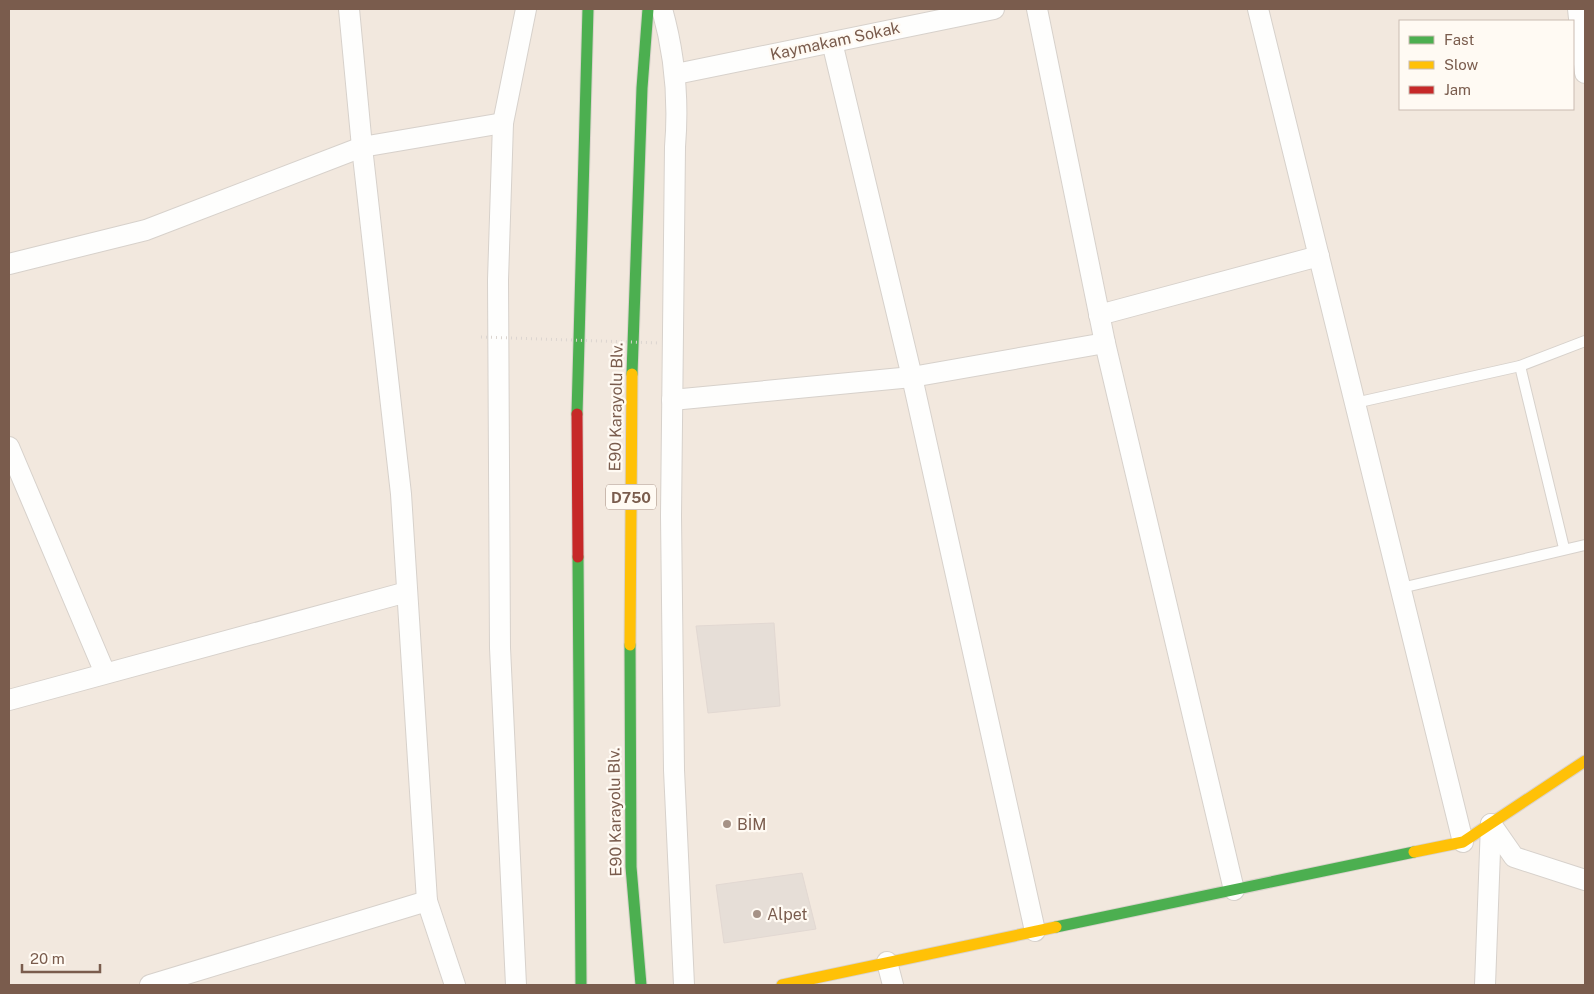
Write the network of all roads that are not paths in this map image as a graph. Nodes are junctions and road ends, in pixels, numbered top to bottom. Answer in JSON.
{"nodes":[{"id":1,"x":349,"y":9,"type":"edge"},
{"id":2,"x":526,"y":9,"type":"edge"},
{"id":3,"x":588,"y":9,"type":"edge"},
{"id":4,"x":648,"y":9,"type":"edge"},
{"id":5,"x":662,"y":9,"type":"edge"},
{"id":6,"x":994,"y":9,"type":"edge"},
{"id":7,"x":1037,"y":9,"type":"edge"},
{"id":8,"x":1258,"y":9,"type":"edge"},
{"id":9,"x":1578,"y":9,"type":"edge"},
{"id":10,"x":832,"y":42,"type":"junction"},
{"id":11,"x":1585,"y":73,"type":"edge"},
{"id":12,"x":676,"y":74,"type":"junction"},
{"id":13,"x":503,"y":123,"type":"junction"},
{"id":14,"x":362,"y":147,"type":"junction"},
{"id":15,"x":1319,"y":256,"type":"junction"},
{"id":16,"x":9,"y":264,"type":"edge"},
{"id":17,"x":1099,"y":315,"type":"junction"},
{"id":18,"x":1585,"y":341,"type":"edge"},
{"id":19,"x":1104,"y":343,"type":"junction"},
{"id":20,"x":1520,"y":366,"type":"junction"},
{"id":21,"x":912,"y":377,"type":"junction"},
{"id":22,"x":672,"y":400,"type":"junction"},
{"id":23,"x":1355,"y":403,"type":"junction"},
{"id":24,"x":9,"y":447,"type":"edge"},
{"id":25,"x":1585,"y":545,"type":"edge"},
{"id":26,"x":1564,"y":548,"type":"junction"},
{"id":27,"x":1401,"y":588,"type":"junction"},
{"id":28,"x":407,"y":592,"type":"junction"},
{"id":29,"x":105,"y":674,"type":"junction"},
{"id":30,"x":9,"y":700,"type":"edge"},
{"id":31,"x":1585,"y":761,"type":"edge"},
{"id":32,"x":1491,"y":824,"type":"junction"},
{"id":33,"x":1463,"y":842,"type":"junction"},
{"id":34,"x":1585,"y":880,"type":"edge"},
{"id":35,"x":1234,"y":890,"type":"junction"},
{"id":36,"x":427,"y":901,"type":"junction"},
{"id":37,"x":1035,"y":932,"type":"junction"},
{"id":38,"x":887,"y":962,"type":"junction"},
{"id":39,"x":150,"y":985,"type":"edge"},
{"id":40,"x":455,"y":985,"type":"edge"},
{"id":41,"x":516,"y":985,"type":"edge"},
{"id":42,"x":581,"y":985,"type":"edge"},
{"id":43,"x":642,"y":985,"type":"edge"},
{"id":44,"x":684,"y":985,"type":"edge"},
{"id":45,"x":782,"y":985,"type":"edge"},
{"id":46,"x":893,"y":985,"type":"edge"},
{"id":47,"x":1485,"y":985,"type":"edge"}],
"edges":[{"from":1,"to":14,"type":"street"},
{"from":2,"to":13,"type":"street"},
{"from":3,"to":42,"type":"main road"},
{"from":4,"to":43,"type":"main road","name":"E90 Karayolu Blv.","number":"D750"},
{"from":5,"to":12,"type":"street"},
{"from":6,"to":10,"type":"street","name":"Kaymakam Sokak"},
{"from":7,"to":17,"type":"street"},
{"from":8,"to":15,"type":"street"},
{"from":9,"to":11,"type":"street"},
{"from":10,"to":12,"type":"street","name":"Kaymakam Sokak"},
{"from":10,"to":21,"type":"street"},
{"from":12,"to":22,"type":"street"},
{"from":13,"to":14,"type":"street"},
{"from":13,"to":41,"type":"street"},
{"from":14,"to":16,"type":"street"},
{"from":14,"to":28,"type":"street"},
{"from":15,"to":17,"type":"street"},
{"from":15,"to":23,"type":"street"},
{"from":17,"to":19,"type":"street"},
{"from":18,"to":20,"type":"lane"},
{"from":19,"to":21,"type":"street"},
{"from":19,"to":35,"type":"street"},
{"from":20,"to":23,"type":"lane"},
{"from":20,"to":26,"type":"lane"},
{"from":21,"to":22,"type":"street"},
{"from":21,"to":37,"type":"street"},
{"from":22,"to":44,"type":"street"},
{"from":23,"to":27,"type":"street"},
{"from":24,"to":29,"type":"street"},
{"from":25,"to":26,"type":"lane"},
{"from":26,"to":27,"type":"lane"},
{"from":27,"to":33,"type":"street"},
{"from":28,"to":29,"type":"street"},
{"from":28,"to":36,"type":"street"},
{"from":29,"to":30,"type":"street"},
{"from":31,"to":32,"type":"main road"},
{"from":32,"to":33,"type":"main road"},
{"from":32,"to":34,"type":"street"},
{"from":32,"to":47,"type":"street"},
{"from":33,"to":35,"type":"main road"},
{"from":35,"to":37,"type":"main road"},
{"from":36,"to":39,"type":"street"},
{"from":36,"to":40,"type":"street"},
{"from":37,"to":38,"type":"main road"},
{"from":38,"to":45,"type":"main road"},
{"from":38,"to":46,"type":"street"}]}
